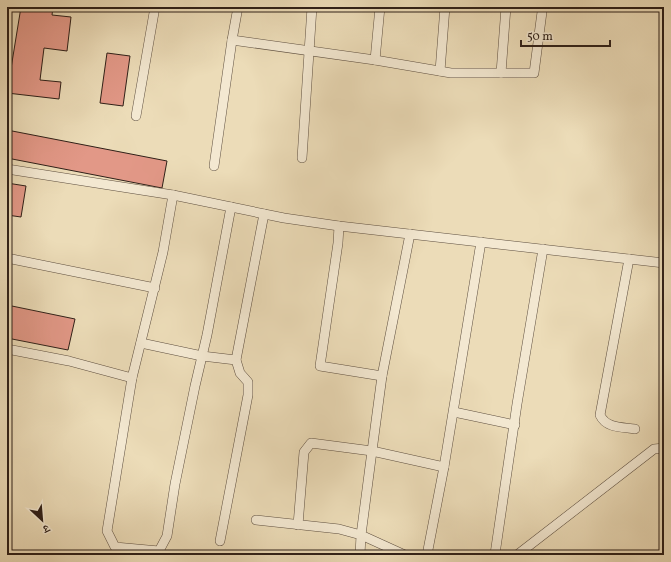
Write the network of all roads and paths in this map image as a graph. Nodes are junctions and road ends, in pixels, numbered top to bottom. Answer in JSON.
{"nodes":[{"id":1,"x":155,"y":7,"type":"edge"},
{"id":2,"x":238,"y":7,"type":"edge"},
{"id":3,"x":312,"y":7,"type":"edge"},
{"id":4,"x":380,"y":7,"type":"edge"},
{"id":5,"x":445,"y":7,"type":"edge"},
{"id":6,"x":506,"y":7,"type":"edge"},
{"id":7,"x":542,"y":12,"type":"dead end"},
{"id":8,"x":232,"y":40,"type":"junction"},
{"id":9,"x":308,"y":50,"type":"junction"},
{"id":10,"x":375,"y":60,"type":"junction"},
{"id":11,"x":440,"y":71,"type":"junction"},
{"id":12,"x":501,"y":73,"type":"junction"},
{"id":13,"x":136,"y":116,"type":"dead end"},
{"id":14,"x":302,"y":158,"type":"dead end"},
{"id":15,"x":214,"y":166,"type":"dead end"},
{"id":16,"x":7,"y":169,"type":"edge"},
{"id":17,"x":173,"y":195,"type":"junction"},
{"id":18,"x":232,"y":207,"type":"junction"},
{"id":19,"x":264,"y":214,"type":"junction"},
{"id":20,"x":339,"y":226,"type":"junction"},
{"id":21,"x":410,"y":234,"type":"junction"},
{"id":22,"x":481,"y":242,"type":"junction"},
{"id":23,"x":543,"y":249,"type":"junction"},
{"id":24,"x":7,"y":258,"type":"edge"},
{"id":25,"x":629,"y":259,"type":"junction"},
{"id":26,"x":664,"y":263,"type":"edge"},
{"id":27,"x":155,"y":288,"type":"junction"},
{"id":28,"x":141,"y":343,"type":"junction"},
{"id":29,"x":7,"y":349,"type":"edge"},
{"id":30,"x":202,"y":356,"type":"junction"},
{"id":31,"x":236,"y":360,"type":"junction"},
{"id":32,"x":382,"y":376,"type":"junction"},
{"id":33,"x":132,"y":378,"type":"junction"},
{"id":34,"x":454,"y":412,"type":"junction"},
{"id":35,"x":515,"y":425,"type":"junction"},
{"id":36,"x":635,"y":429,"type":"dead end"},
{"id":37,"x":664,"y":448,"type":"edge"},
{"id":38,"x":372,"y":451,"type":"junction"},
{"id":39,"x":444,"y":467,"type":"junction"},
{"id":40,"x":256,"y":520,"type":"dead end"},
{"id":41,"x":298,"y":525,"type":"junction"},
{"id":42,"x":361,"y":535,"type":"junction"},
{"id":43,"x":220,"y":541,"type":"dead end"},
{"id":44,"x":495,"y":554,"type":"dead end"},
{"id":45,"x":360,"y":555,"type":"edge"},
{"id":46,"x":405,"y":555,"type":"edge"},
{"id":47,"x":427,"y":555,"type":"edge"},
{"id":48,"x":517,"y":555,"type":"edge"}],
"edges":[{"from":1,"to":13,"type":"street"},
{"from":2,"to":8,"type":"street"},
{"from":3,"to":9,"type":"street"},
{"from":4,"to":10,"type":"street"},
{"from":5,"to":11,"type":"street"},
{"from":6,"to":12,"type":"street"},
{"from":7,"to":12,"type":"street"},
{"from":8,"to":9,"type":"street"},
{"from":8,"to":15,"type":"street"},
{"from":9,"to":10,"type":"street"},
{"from":9,"to":14,"type":"street"},
{"from":10,"to":11,"type":"street"},
{"from":11,"to":12,"type":"street"},
{"from":16,"to":17,"type":"street"},
{"from":17,"to":18,"type":"street"},
{"from":17,"to":27,"type":"street"},
{"from":18,"to":19,"type":"street"},
{"from":18,"to":30,"type":"street"},
{"from":19,"to":20,"type":"street"},
{"from":19,"to":31,"type":"street"},
{"from":20,"to":21,"type":"street"},
{"from":20,"to":32,"type":"street"},
{"from":21,"to":22,"type":"street"},
{"from":21,"to":32,"type":"street"},
{"from":22,"to":23,"type":"street"},
{"from":22,"to":34,"type":"street"},
{"from":23,"to":25,"type":"street"},
{"from":23,"to":35,"type":"street"},
{"from":24,"to":27,"type":"street"},
{"from":25,"to":26,"type":"street"},
{"from":25,"to":36,"type":"street"},
{"from":27,"to":28,"type":"street"},
{"from":28,"to":30,"type":"street"},
{"from":28,"to":33,"type":"street"},
{"from":29,"to":33,"type":"street"},
{"from":30,"to":31,"type":"street"},
{"from":30,"to":33,"type":"street"},
{"from":31,"to":43,"type":"street"},
{"from":32,"to":38,"type":"street"},
{"from":34,"to":35,"type":"street"},
{"from":34,"to":39,"type":"street"},
{"from":35,"to":44,"type":"street"},
{"from":37,"to":48,"type":"street"},
{"from":38,"to":39,"type":"street"},
{"from":38,"to":41,"type":"street"},
{"from":38,"to":42,"type":"street"},
{"from":39,"to":47,"type":"street"},
{"from":40,"to":41,"type":"street"},
{"from":41,"to":42,"type":"street"},
{"from":42,"to":45,"type":"street"},
{"from":42,"to":46,"type":"street"}]}
